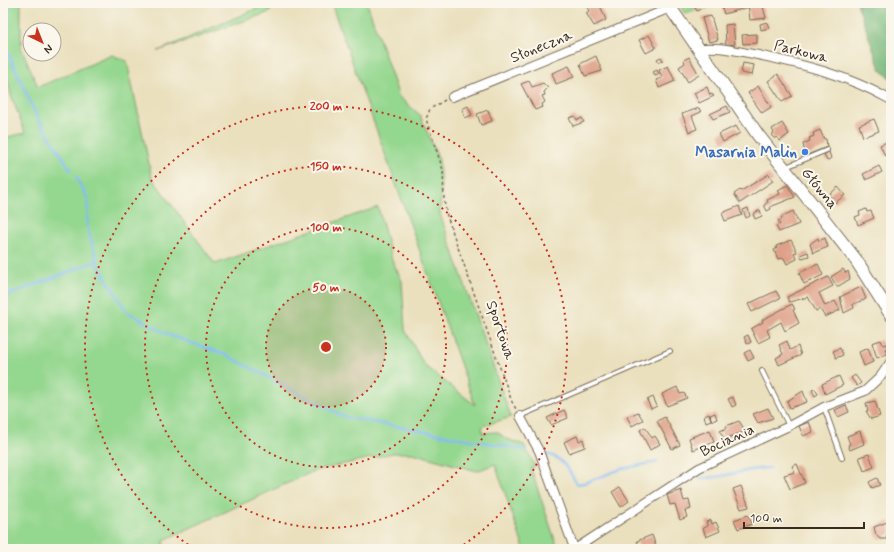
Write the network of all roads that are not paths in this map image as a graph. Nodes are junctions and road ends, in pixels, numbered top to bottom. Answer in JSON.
{"nodes":[{"id":1,"x":668,"y":6,"type":"edge"},
{"id":2,"x":699,"y":49,"type":"junction"},
{"id":3,"x":452,"y":97,"type":"road end"},
{"id":4,"x":891,"y":100,"type":"edge"},
{"id":5,"x":828,"y":150,"type":"dead end"},
{"id":6,"x":783,"y":168,"type":"junction"},
{"id":7,"x":891,"y":315,"type":"edge"},
{"id":8,"x":670,"y":351,"type":"dead end"},
{"id":9,"x":891,"y":361,"type":"edge"},
{"id":10,"x":762,"y":371,"type":"dead end"},
{"id":11,"x":824,"y":407,"type":"junction"},
{"id":12,"x":520,"y":416,"type":"joint"},
{"id":13,"x":788,"y":426,"type":"junction"},
{"id":14,"x":842,"y":458,"type":"dead end"},
{"id":15,"x":575,"y":549,"type":"edge"}],
"edges":[{"from":1,"to":2,"type":"street","name":"Główna"},
{"from":1,"to":3,"type":"street","name":"Słoneczna"},
{"from":2,"to":4,"type":"street","name":"Parkowa"},
{"from":2,"to":6,"type":"street","name":"Główna"},
{"from":5,"to":6,"type":"lane"},
{"from":6,"to":7,"type":"street","name":"Główna"},
{"from":8,"to":12,"type":"lane"},
{"from":9,"to":11,"type":"street","name":"Bociania"},
{"from":10,"to":13,"type":"lane"},
{"from":11,"to":13,"type":"street","name":"Bociania"},
{"from":11,"to":14,"type":"lane"},
{"from":12,"to":15,"type":"street"},
{"from":13,"to":15,"type":"street","name":"Bociania"}]}
